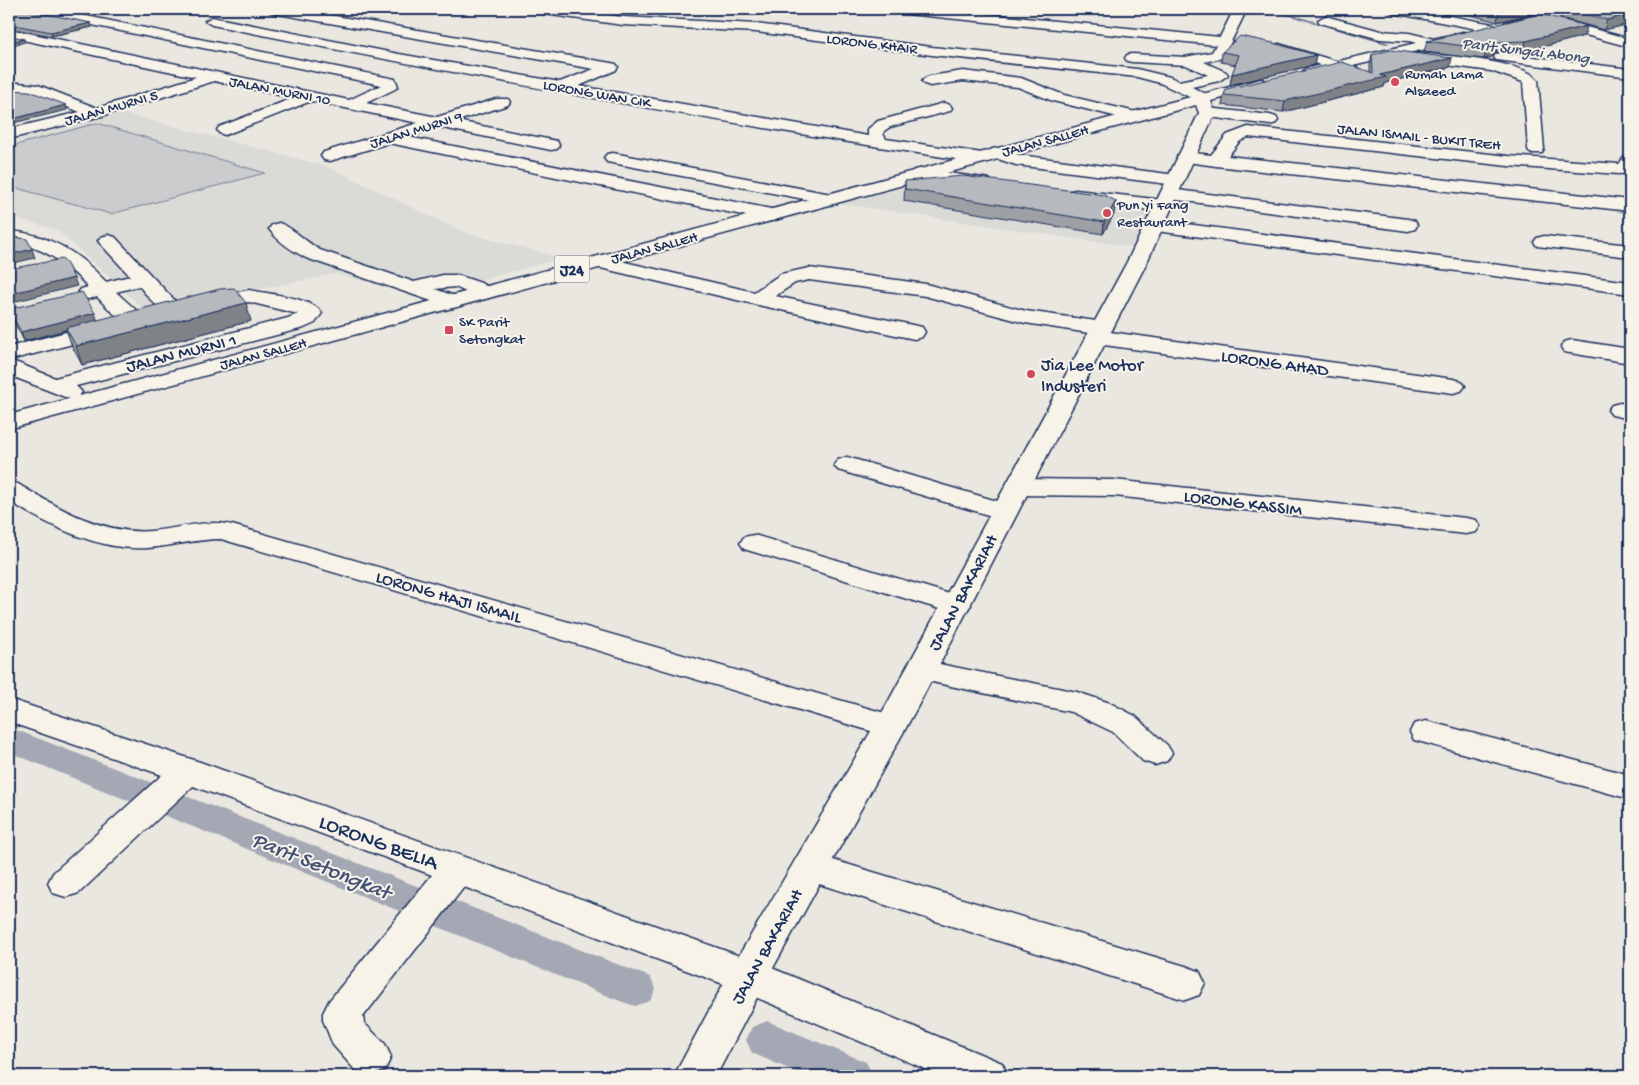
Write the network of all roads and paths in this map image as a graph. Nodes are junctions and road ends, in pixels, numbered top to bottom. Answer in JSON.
{"nodes":[{"id":1,"x":85,"y":9,"type":"edge"},
{"id":2,"x":272,"y":9,"type":"edge"},
{"id":3,"x":537,"y":9,"type":"edge"},
{"id":4,"x":897,"y":9,"type":"edge"},
{"id":5,"x":1240,"y":9,"type":"edge"},
{"id":6,"x":1576,"y":9,"type":"edge"},
{"id":7,"x":1404,"y":10,"type":"edge"},
{"id":8,"x":57,"y":14,"type":"junction"},
{"id":9,"x":1538,"y":18,"type":"junction"},
{"id":10,"x":1325,"y":20,"type":"dead end"},
{"id":11,"x":212,"y":21,"type":"dead end"},
{"id":12,"x":19,"y":22,"type":"edge"},
{"id":13,"x":1493,"y":28,"type":"junction"},
{"id":14,"x":41,"y":40,"type":"junction"},
{"id":15,"x":1226,"y":40,"type":"junction"},
{"id":16,"x":1242,"y":41,"type":"edge"},
{"id":17,"x":1630,"y":43,"type":"edge"},
{"id":18,"x":1427,"y":44,"type":"junction"},
{"id":19,"x":1266,"y":45,"type":"edge"},
{"id":20,"x":212,"y":46,"type":"junction"},
{"id":21,"x":9,"y":48,"type":"edge"},
{"id":22,"x":1387,"y":54,"type":"junction"},
{"id":23,"x":1121,"y":56,"type":"dead end"},
{"id":24,"x":1189,"y":61,"type":"junction"},
{"id":25,"x":1172,"y":62,"type":"junction"},
{"id":26,"x":160,"y":64,"type":"junction"},
{"id":27,"x":1337,"y":66,"type":"junction"},
{"id":28,"x":1630,"y":73,"type":"edge"},
{"id":29,"x":1299,"y":75,"type":"edge"},
{"id":30,"x":1152,"y":76,"type":"junction"},
{"id":31,"x":213,"y":77,"type":"junction"},
{"id":32,"x":1280,"y":80,"type":"edge"},
{"id":33,"x":930,"y":81,"type":"dead end"},
{"id":34,"x":565,"y":86,"type":"junction"},
{"id":35,"x":1178,"y":86,"type":"junction"},
{"id":36,"x":9,"y":87,"type":"edge"},
{"id":37,"x":52,"y":96,"type":"junction"},
{"id":38,"x":311,"y":96,"type":"junction"},
{"id":39,"x":26,"y":102,"type":"edge"},
{"id":40,"x":502,"y":102,"type":"dead end"},
{"id":41,"x":352,"y":104,"type":"junction"},
{"id":42,"x":1205,"y":105,"type":"junction"},
{"id":43,"x":944,"y":108,"type":"dead end"},
{"id":44,"x":1154,"y":111,"type":"joint"},
{"id":45,"x":96,"y":113,"type":"junction"},
{"id":46,"x":1134,"y":116,"type":"junction"},
{"id":47,"x":439,"y":122,"type":"junction"},
{"id":48,"x":225,"y":130,"type":"dead end"},
{"id":49,"x":9,"y":134,"type":"edge"},
{"id":50,"x":389,"y":138,"type":"junction"},
{"id":51,"x":880,"y":142,"type":"junction"},
{"id":52,"x":551,"y":145,"type":"dead end"},
{"id":53,"x":1536,"y":149,"type":"junction"},
{"id":54,"x":1507,"y":153,"type":"junction"},
{"id":55,"x":990,"y":155,"type":"junction"},
{"id":56,"x":330,"y":156,"type":"dead end"},
{"id":57,"x":614,"y":158,"type":"dead end"},
{"id":58,"x":1216,"y":161,"type":"junction"},
{"id":59,"x":1630,"y":161,"type":"edge"},
{"id":60,"x":920,"y":174,"type":"junction"},
{"id":61,"x":998,"y":185,"type":"edge"},
{"id":62,"x":1056,"y":192,"type":"edge"},
{"id":63,"x":1170,"y":193,"type":"junction"},
{"id":64,"x":1513,"y":193,"type":"junction"},
{"id":65,"x":831,"y":199,"type":"junction"},
{"id":66,"x":1630,"y":206,"type":"edge"},
{"id":67,"x":771,"y":215,"type":"junction"},
{"id":68,"x":1408,"y":225,"type":"dead end"},
{"id":69,"x":279,"y":229,"type":"dead end"},
{"id":70,"x":9,"y":237,"type":"edge"},
{"id":71,"x":108,"y":241,"type":"dead end"},
{"id":72,"x":1544,"y":242,"type":"dead end"},
{"id":73,"x":1630,"y":251,"type":"edge"},
{"id":74,"x":70,"y":258,"type":"junction"},
{"id":75,"x":599,"y":262,"type":"junction"},
{"id":76,"x":44,"y":263,"type":"edge"},
{"id":77,"x":144,"y":279,"type":"junction"},
{"id":78,"x":415,"y":288,"type":"junction"},
{"id":79,"x":1630,"y":288,"type":"edge"},
{"id":80,"x":102,"y":289,"type":"junction"},
{"id":81,"x":484,"y":293,"type":"junction"},
{"id":82,"x":72,"y":296,"type":"edge"},
{"id":83,"x":758,"y":299,"type":"junction"},
{"id":84,"x":453,"y":302,"type":"junction"},
{"id":85,"x":167,"y":304,"type":"edge"},
{"id":86,"x":136,"y":320,"type":"junction"},
{"id":87,"x":914,"y":332,"type":"dead end"},
{"id":88,"x":1099,"y":333,"type":"junction"},
{"id":89,"x":1572,"y":347,"type":"dead end"},
{"id":90,"x":9,"y":354,"type":"edge"},
{"id":91,"x":1630,"y":356,"type":"edge"},
{"id":92,"x":9,"y":367,"type":"edge"},
{"id":93,"x":54,"y":385,"type":"junction"},
{"id":94,"x":1453,"y":386,"type":"dead end"},
{"id":95,"x":90,"y":400,"type":"junction"},
{"id":96,"x":9,"y":422,"type":"edge"},
{"id":97,"x":847,"y":465,"type":"dead end"},
{"id":98,"x":1018,"y":487,"type":"junction"},
{"id":99,"x":9,"y":490,"type":"edge"},
{"id":100,"x":1005,"y":512,"type":"junction"},
{"id":101,"x":1466,"y":526,"type":"dead end"},
{"id":102,"x":754,"y":543,"type":"dead end"},
{"id":103,"x":956,"y":604,"type":"junction"},
{"id":104,"x":920,"y":670,"type":"junction"},
{"id":105,"x":9,"y":710,"type":"edge"},
{"id":106,"x":891,"y":726,"type":"junction"},
{"id":107,"x":1426,"y":732,"type":"dead end"},
{"id":108,"x":1155,"y":752,"type":"dead end"},
{"id":109,"x":170,"y":787,"type":"junction"},
{"id":110,"x":1630,"y":788,"type":"edge"},
{"id":111,"x":810,"y":867,"type":"junction"},
{"id":112,"x":66,"y":883,"type":"dead end"},
{"id":113,"x":436,"y":894,"type":"junction"},
{"id":114,"x":748,"y":976,"type":"junction"},
{"id":115,"x":1185,"y":983,"type":"dead end"},
{"id":116,"x":370,"y":1057,"type":"dead end"},
{"id":117,"x":694,"y":1076,"type":"edge"},
{"id":118,"x":987,"y":1076,"type":"edge"}],
"edges":[{"from":1,"to":8,"type":"street"},
{"from":2,"to":34,"type":"street"},
{"from":3,"to":30,"type":"street","name":"LORONG KHAIR"},
{"from":4,"to":15,"type":"street"},
{"from":5,"to":15,"type":"street"},
{"from":6,"to":9,"type":"street"},
{"from":7,"to":13,"type":"street"},
{"from":8,"to":12,"type":"street"},
{"from":8,"to":20,"type":"street"},
{"from":9,"to":13,"type":"street"},
{"from":9,"to":17,"type":"street"},
{"from":10,"to":18,"type":"street"},
{"from":11,"to":34,"type":"street","name":"LORONG WAN CIK"},
{"from":12,"to":14,"type":"street","name":"JALAN MURNI 10"},
{"from":13,"to":18,"type":"street"},
{"from":14,"to":21,"type":"street"},
{"from":14,"to":26,"type":"street","name":"JALAN MURNI 10"},
{"from":15,"to":16,"type":"street"},
{"from":15,"to":24,"type":"street"},
{"from":18,"to":22,"type":"street"},
{"from":18,"to":28,"type":"street"},
{"from":19,"to":27,"type":"street"},
{"from":20,"to":26,"type":"street"},
{"from":20,"to":41,"type":"street"},
{"from":22,"to":27,"type":"street"},
{"from":22,"to":53,"type":"street"},
{"from":23,"to":25,"type":"street"},
{"from":24,"to":25,"type":"street"},
{"from":24,"to":35,"type":"street"},
{"from":25,"to":30,"type":"street"},
{"from":26,"to":31,"type":"street","name":"JALAN MURNI 10"},
{"from":27,"to":29,"type":"street"},
{"from":30,"to":35,"type":"street","name":"LORONG KHAIR"},
{"from":31,"to":38,"type":"street","name":"JALAN MURNI 10"},
{"from":31,"to":45,"type":"street","name":"JALAN MURNI 5"},
{"from":32,"to":42,"type":"street"},
{"from":33,"to":46,"type":"street"},
{"from":34,"to":51,"type":"street","name":"LORONG WAN CIK"},
{"from":35,"to":42,"type":"street","name":"LORONG KHAIR"},
{"from":36,"to":37,"type":"street"},
{"from":37,"to":39,"type":"street"},
{"from":37,"to":45,"type":"street"},
{"from":38,"to":41,"type":"street","name":"JALAN MURNI 10"},
{"from":38,"to":48,"type":"street"},
{"from":40,"to":47,"type":"street","name":"JALAN MURNI 9"},
{"from":41,"to":47,"type":"street","name":"JALAN MURNI 10"},
{"from":42,"to":44,"type":"street","name":"JALAN ISMAIL - BUKIT TREH"},
{"from":42,"to":54,"type":"street","name":"JALAN ISMAIL - BUKIT TREH"},
{"from":42,"to":63,"type":"street","name":"JALAN BAKARIAH"},
{"from":43,"to":51,"type":"street"},
{"from":44,"to":46,"type":"street","name":"JALAN SALLEH","number":"J24"},
{"from":45,"to":49,"type":"street","name":"JALAN MURNI 5"},
{"from":46,"to":55,"type":"street","name":"JALAN SALLEH","number":"J24"},
{"from":47,"to":50,"type":"street","name":"JALAN MURNI 9"},
{"from":47,"to":52,"type":"street","name":"JALAN MURNI 10"},
{"from":50,"to":56,"type":"street","name":"JALAN MURNI 9"},
{"from":50,"to":67,"type":"street"},
{"from":51,"to":55,"type":"street","name":"LORONG WAN CIK"},
{"from":53,"to":54,"type":"street","name":"JALAN ISMAIL - BUKIT TREH"},
{"from":53,"to":59,"type":"street","name":"JALAN ISMAIL - BUKIT TREH"},
{"from":54,"to":58,"type":"street"},
{"from":54,"to":59,"type":"street"},
{"from":54,"to":64,"type":"street"},
{"from":55,"to":60,"type":"street","name":"JALAN SALLEH","number":"J24"},
{"from":55,"to":63,"type":"street"},
{"from":57,"to":65,"type":"street"},
{"from":58,"to":63,"type":"street"},
{"from":58,"to":64,"type":"street"},
{"from":60,"to":61,"type":"street"},
{"from":60,"to":65,"type":"street","name":"JALAN SALLEH","number":"J24"},
{"from":62,"to":63,"type":"street"},
{"from":63,"to":68,"type":"street"},
{"from":63,"to":79,"type":"street"},
{"from":63,"to":88,"type":"street","name":"JALAN BAKARIAH"},
{"from":64,"to":66,"type":"street"},
{"from":65,"to":67,"type":"street","name":"JALAN SALLEH","number":"J24"},
{"from":67,"to":75,"type":"street","name":"JALAN SALLEH","number":"J24"},
{"from":69,"to":78,"type":"street"},
{"from":70,"to":74,"type":"street"},
{"from":71,"to":77,"type":"street"},
{"from":72,"to":73,"type":"street"},
{"from":74,"to":76,"type":"street"},
{"from":74,"to":80,"type":"street"},
{"from":75,"to":81,"type":"street","name":"JALAN SALLEH","number":"J24"},
{"from":75,"to":83,"type":"street"},
{"from":77,"to":80,"type":"street"},
{"from":77,"to":85,"type":"street"},
{"from":78,"to":81,"type":"street"},
{"from":78,"to":84,"type":"street"},
{"from":80,"to":82,"type":"street"},
{"from":80,"to":86,"type":"street"},
{"from":81,"to":84,"type":"street","name":"JALAN SALLEH","number":"J24"},
{"from":83,"to":87,"type":"street"},
{"from":83,"to":88,"type":"street","name":"LORONG AHAD"},
{"from":84,"to":95,"type":"street","name":"JALAN SALLEH","number":"J24"},
{"from":86,"to":90,"type":"street"},
{"from":86,"to":93,"type":"street","name":"JALAN MURNI 1"},
{"from":88,"to":94,"type":"street","name":"LORONG AHAD"},
{"from":88,"to":98,"type":"street","name":"JALAN BAKARIAH"},
{"from":89,"to":91,"type":"street"},
{"from":92,"to":93,"type":"street"},
{"from":93,"to":95,"type":"street"},
{"from":95,"to":96,"type":"street","name":"JALAN SALLEH","number":"J24"},
{"from":97,"to":100,"type":"street"},
{"from":98,"to":100,"type":"street","name":"JALAN BAKARIAH"},
{"from":98,"to":101,"type":"street","name":"LORONG KASSIM"},
{"from":99,"to":106,"type":"street","name":"LORONG HAJI ISMAIL"},
{"from":100,"to":103,"type":"street","name":"JALAN BAKARIAH"},
{"from":102,"to":103,"type":"street"},
{"from":103,"to":104,"type":"street","name":"JALAN BAKARIAH"},
{"from":104,"to":106,"type":"street","name":"JALAN BAKARIAH"},
{"from":104,"to":108,"type":"street"},
{"from":105,"to":109,"type":"street","name":"LORONG BELIA"},
{"from":106,"to":111,"type":"street","name":"JALAN BAKARIAH"},
{"from":107,"to":110,"type":"street"},
{"from":109,"to":112,"type":"street"},
{"from":109,"to":113,"type":"street","name":"LORONG BELIA"},
{"from":111,"to":114,"type":"street","name":"JALAN BAKARIAH"},
{"from":111,"to":115,"type":"street"},
{"from":113,"to":114,"type":"street","name":"LORONG BELIA"},
{"from":113,"to":116,"type":"street"},
{"from":114,"to":117,"type":"street","name":"JALAN BAKARIAH"},
{"from":114,"to":118,"type":"street","name":"LORONG BELIA"}]}
